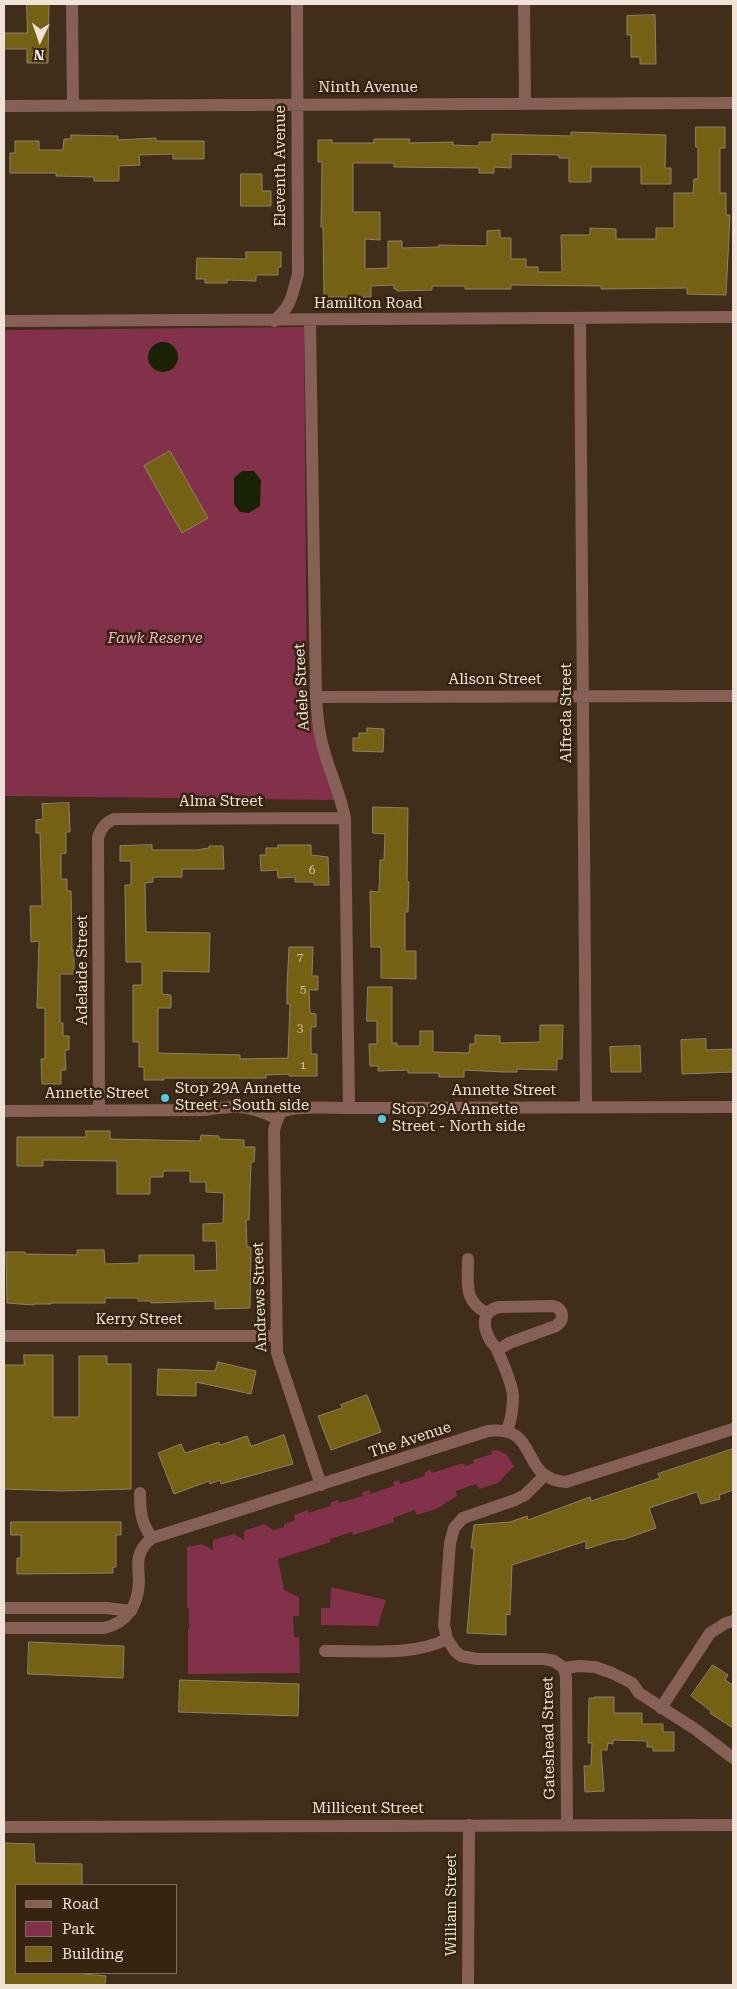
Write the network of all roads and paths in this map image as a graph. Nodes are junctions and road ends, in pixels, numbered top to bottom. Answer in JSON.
{"nodes":[{"id":1,"x":72,"y":4,"type":"edge"},
{"id":2,"x":297,"y":4,"type":"edge"},
{"id":3,"x":524,"y":4,"type":"edge"},
{"id":4,"x":525,"y":103,"type":"junction"},
{"id":5,"x":733,"y":103,"type":"edge"},
{"id":6,"x":73,"y":105,"type":"junction"},
{"id":7,"x":297,"y":105,"type":"junction"},
{"id":8,"x":4,"y":106,"type":"edge"},
{"id":9,"x":733,"y":316,"type":"edge"},
{"id":10,"x":580,"y":318,"type":"junction"},
{"id":11,"x":310,"y":320,"type":"junction"},
{"id":12,"x":4,"y":321,"type":"edge"},
{"id":13,"x":274,"y":321,"type":"junction"},
{"id":14,"x":583,"y":696,"type":"junction"},
{"id":15,"x":733,"y":696,"type":"edge"},
{"id":16,"x":316,"y":697,"type":"junction"},
{"id":17,"x":345,"y":818,"type":"junction"},
{"id":18,"x":101,"y":830,"type":"joint"},
{"id":19,"x":586,"y":1107,"type":"junction"},
{"id":20,"x":733,"y":1107,"type":"edge"},
{"id":21,"x":349,"y":1108,"type":"junction"},
{"id":22,"x":99,"y":1110,"type":"junction"},
{"id":23,"x":4,"y":1111,"type":"edge"},
{"id":24,"x":276,"y":1124,"type":"junction"},
{"id":25,"x":468,"y":1259,"type":"dead end"},
{"id":26,"x":487,"y":1313,"type":"junction"},
{"id":27,"x":4,"y":1336,"type":"edge"},
{"id":28,"x":275,"y":1336,"type":"junction"},
{"id":29,"x":498,"y":1350,"type":"junction"},
{"id":30,"x":733,"y":1429,"type":"edge"},
{"id":31,"x":507,"y":1431,"type":"junction"},
{"id":32,"x":544,"y":1476,"type":"junction"},
{"id":33,"x":321,"y":1485,"type":"junction"},
{"id":34,"x":140,"y":1493,"type":"dead end"},
{"id":35,"x":152,"y":1538,"type":"junction"},
{"id":36,"x":4,"y":1608,"type":"edge"},
{"id":37,"x":131,"y":1611,"type":"junction"},
{"id":38,"x":733,"y":1621,"type":"edge"},
{"id":39,"x":4,"y":1628,"type":"edge"},
{"id":40,"x":447,"y":1639,"type":"junction"},
{"id":41,"x":325,"y":1651,"type":"dead end"},
{"id":42,"x":564,"y":1668,"type":"junction"},
{"id":43,"x":661,"y":1708,"type":"junction"},
{"id":44,"x":733,"y":1758,"type":"edge"},
{"id":45,"x":469,"y":1825,"type":"junction"},
{"id":46,"x":567,"y":1825,"type":"junction"},
{"id":47,"x":733,"y":1825,"type":"edge"},
{"id":48,"x":4,"y":1827,"type":"edge"},
{"id":49,"x":468,"y":1985,"type":"edge"}],
"edges":[{"from":1,"to":6,"type":"street"},
{"from":2,"to":7,"type":"street","name":"Eleventh Avenue"},
{"from":3,"to":4,"type":"street"},
{"from":4,"to":5,"type":"street","name":"Ninth Avenue"},
{"from":4,"to":7,"type":"street","name":"Ninth Avenue"},
{"from":6,"to":7,"type":"street","name":"Ninth Avenue"},
{"from":6,"to":8,"type":"street","name":"Ninth Avenue"},
{"from":7,"to":13,"type":"street","name":"Eleventh Avenue"},
{"from":9,"to":10,"type":"street","name":"Hamilton Road"},
{"from":10,"to":11,"type":"street","name":"Hamilton Road"},
{"from":10,"to":14,"type":"street","name":"Alfreda Street"},
{"from":11,"to":13,"type":"street","name":"Hamilton Road"},
{"from":11,"to":16,"type":"street","name":"Adele Street"},
{"from":12,"to":13,"type":"street","name":"Hamilton Road"},
{"from":14,"to":15,"type":"street","name":"Alison Street"},
{"from":14,"to":16,"type":"street","name":"Alison Street"},
{"from":14,"to":19,"type":"street","name":"Alfreda Street"},
{"from":16,"to":17,"type":"street","name":"Adele Street"},
{"from":17,"to":18,"type":"street","name":"Alma Street"},
{"from":17,"to":21,"type":"street","name":"Adele Street"},
{"from":18,"to":22,"type":"street","name":"Adelaide Street"},
{"from":19,"to":20,"type":"street","name":"Annette Street"},
{"from":19,"to":21,"type":"street","name":"Annette Street"},
{"from":21,"to":24,"type":"street","name":"Annette Street"},
{"from":22,"to":23,"type":"street","name":"Annette Street"},
{"from":22,"to":24,"type":"street","name":"Annette Street"},
{"from":24,"to":28,"type":"street","name":"Andrews Street"},
{"from":25,"to":26,"type":"street"},
{"from":26,"to":29,"type":"street"},
{"from":26,"to":29,"type":"street"},
{"from":27,"to":28,"type":"street","name":"Kerry Street"},
{"from":28,"to":33,"type":"street","name":"Andrews Street"},
{"from":29,"to":31,"type":"street"},
{"from":30,"to":32,"type":"street"},
{"from":31,"to":32,"type":"street"},
{"from":31,"to":33,"type":"street","name":"The Avenue"},
{"from":32,"to":40,"type":"street"},
{"from":33,"to":35,"type":"street","name":"The Avenue"},
{"from":34,"to":35,"type":"street"},
{"from":35,"to":37,"type":"street"},
{"from":36,"to":37,"type":"street"},
{"from":37,"to":39,"type":"street"},
{"from":38,"to":43,"type":"street"},
{"from":40,"to":41,"type":"street"},
{"from":40,"to":42,"type":"street","name":"Gateshead Street"},
{"from":42,"to":43,"type":"street"},
{"from":42,"to":46,"type":"street","name":"Gateshead Street"},
{"from":43,"to":44,"type":"street"},
{"from":45,"to":46,"type":"street","name":"Millicent Street"},
{"from":45,"to":48,"type":"street","name":"Millicent Street"},
{"from":45,"to":49,"type":"street","name":"William Street"},
{"from":46,"to":47,"type":"street","name":"Millicent Street"}]}
